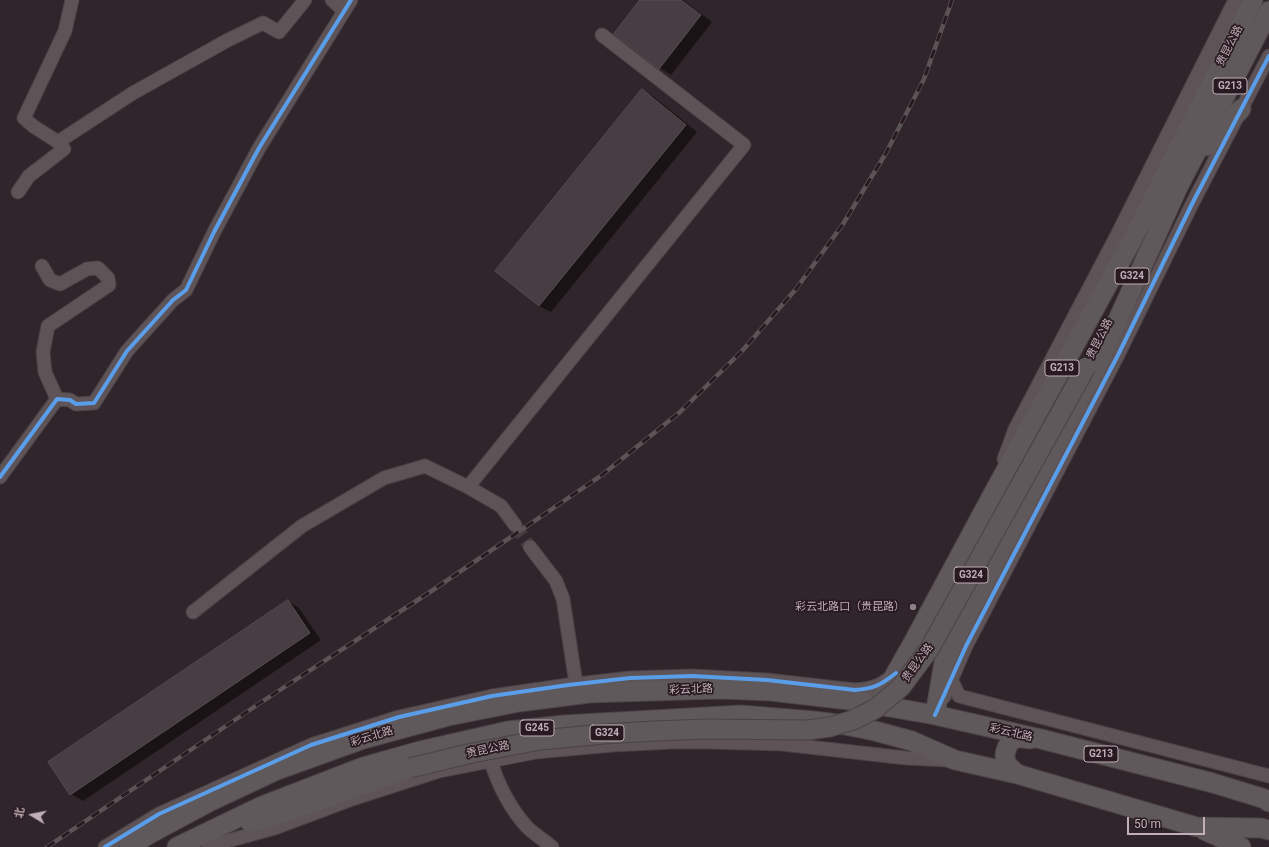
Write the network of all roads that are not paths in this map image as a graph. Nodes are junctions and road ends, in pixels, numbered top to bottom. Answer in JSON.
{"nodes":[{"id":1,"x":72,"y":0,"type":"edge"},
{"id":2,"x":305,"y":0,"type":"edge"},
{"id":3,"x":332,"y":0,"type":"edge"},
{"id":4,"x":1235,"y":0,"type":"edge"},
{"id":5,"x":1253,"y":0,"type":"edge"},
{"id":6,"x":347,"y":5,"type":"edge"},
{"id":7,"x":1269,"y":11,"type":"edge"},
{"id":8,"x":602,"y":35,"type":"dead end"},
{"id":9,"x":1269,"y":56,"type":"edge"},
{"id":10,"x":1241,"y":109,"type":"junction"},
{"id":11,"x":58,"y":142,"type":"junction"},
{"id":12,"x":1191,"y":161,"type":"junction"},
{"id":13,"x":1179,"y":185,"type":"junction"},
{"id":14,"x":18,"y":192,"type":"dead end"},
{"id":15,"x":42,"y":266,"type":"dead end"},
{"id":16,"x":58,"y":398,"type":"junction"},
{"id":17,"x":0,"y":477,"type":"edge"},
{"id":18,"x":468,"y":487,"type":"junction"},
{"id":19,"x":993,"y":494,"type":"junction"},
{"id":20,"x":515,"y":525,"type":"tunnel mouth"},
{"id":21,"x":530,"y":547,"type":"tunnel mouth"},
{"id":22,"x":193,"y":612,"type":"dead end"},
{"id":23,"x":915,"y":639,"type":"junction"},
{"id":24,"x":944,"y":662,"type":"junction"},
{"id":25,"x":896,"y":673,"type":"junction"},
{"id":26,"x":951,"y":679,"type":"junction"},
{"id":27,"x":576,"y":684,"type":"junction"},
{"id":28,"x":855,"y":690,"type":"junction"},
{"id":29,"x":878,"y":705,"type":"junction"},
{"id":30,"x":936,"y":715,"type":"junction"},
{"id":31,"x":1041,"y":739,"type":"junction"},
{"id":32,"x":296,"y":757,"type":"junction"},
{"id":33,"x":956,"y":760,"type":"junction"},
{"id":34,"x":491,"y":761,"type":"junction"},
{"id":35,"x":1017,"y":774,"type":"junction"},
{"id":36,"x":1269,"y":776,"type":"edge"},
{"id":37,"x":229,"y":787,"type":"junction"},
{"id":38,"x":1268,"y":800,"type":"edge"},
{"id":39,"x":1197,"y":827,"type":"junction"},
{"id":40,"x":212,"y":838,"type":"edge"},
{"id":41,"x":1268,"y":838,"type":"edge"},
{"id":42,"x":105,"y":847,"type":"edge"},
{"id":43,"x":129,"y":847,"type":"edge"},
{"id":44,"x":177,"y":847,"type":"edge"},
{"id":45,"x":552,"y":847,"type":"edge"},
{"id":46,"x":1241,"y":847,"type":"edge"}],
"edges":[{"from":1,"to":11,"type":"street"},
{"from":2,"to":11,"type":"street"},
{"from":3,"to":6,"type":"street"},
{"from":4,"to":19,"type":"street"},
{"from":5,"to":19,"type":"highway","name":"贵昆公路","number":"G213"},
{"from":6,"to":16,"type":"street"},
{"from":7,"to":12,"type":"highway","name":"贵昆公路","number":"G213"},
{"from":8,"to":18,"type":"street"},
{"from":9,"to":10,"type":"street"},
{"from":10,"to":12,"type":"highway"},
{"from":10,"to":26,"type":"street"},
{"from":11,"to":14,"type":"street"},
{"from":12,"to":13,"type":"highway","name":"贵昆公路","number":"G213"},
{"from":13,"to":24,"type":"highway","number":"G213"},
{"from":13,"to":40,"type":"highway","name":"贵昆公路","number":"G324","bridge":true},
{"from":15,"to":16,"type":"street"},
{"from":16,"to":17,"type":"street"},
{"from":18,"to":20,"type":"street"},
{"from":18,"to":22,"type":"street"},
{"from":19,"to":23,"type":"highway","name":"贵昆公路","number":"G213"},
{"from":21,"to":27,"type":"street"},
{"from":23,"to":24,"type":"highway"},
{"from":23,"to":25,"type":"highway","name":"贵昆公路","number":"G213"},
{"from":24,"to":30,"type":"highway","number":"G213"},
{"from":25,"to":28,"type":"street"},
{"from":25,"to":29,"type":"highway","name":"贵昆公路","number":"G213"},
{"from":26,"to":30,"type":"street"},
{"from":26,"to":36,"type":"street"},
{"from":27,"to":28,"type":"street"},
{"from":27,"to":32,"type":"street"},
{"from":28,"to":29,"type":"highway"},
{"from":29,"to":30,"type":"highway","name":"彩云北路"},
{"from":29,"to":32,"type":"highway","name":"彩云北路"},
{"from":30,"to":31,"type":"highway","name":"彩云北路","number":"G213"},
{"from":31,"to":35,"type":"highway"},
{"from":31,"to":38,"type":"highway","name":"彩云北路","number":"G213"},
{"from":32,"to":37,"type":"highway"},
{"from":32,"to":37,"type":"highway","name":"彩云北路"},
{"from":33,"to":34,"type":"street"},
{"from":33,"to":35,"type":"highway"},
{"from":33,"to":40,"type":"highway","number":"G245"},
{"from":34,"to":40,"type":"street"},
{"from":34,"to":45,"type":"street"},
{"from":35,"to":39,"type":"highway"},
{"from":37,"to":42,"type":"street"},
{"from":37,"to":43,"type":"highway","name":"彩云北路"},
{"from":39,"to":41,"type":"highway"},
{"from":39,"to":46,"type":"highway"},
{"from":40,"to":44,"type":"highway","number":"G324"}]}
